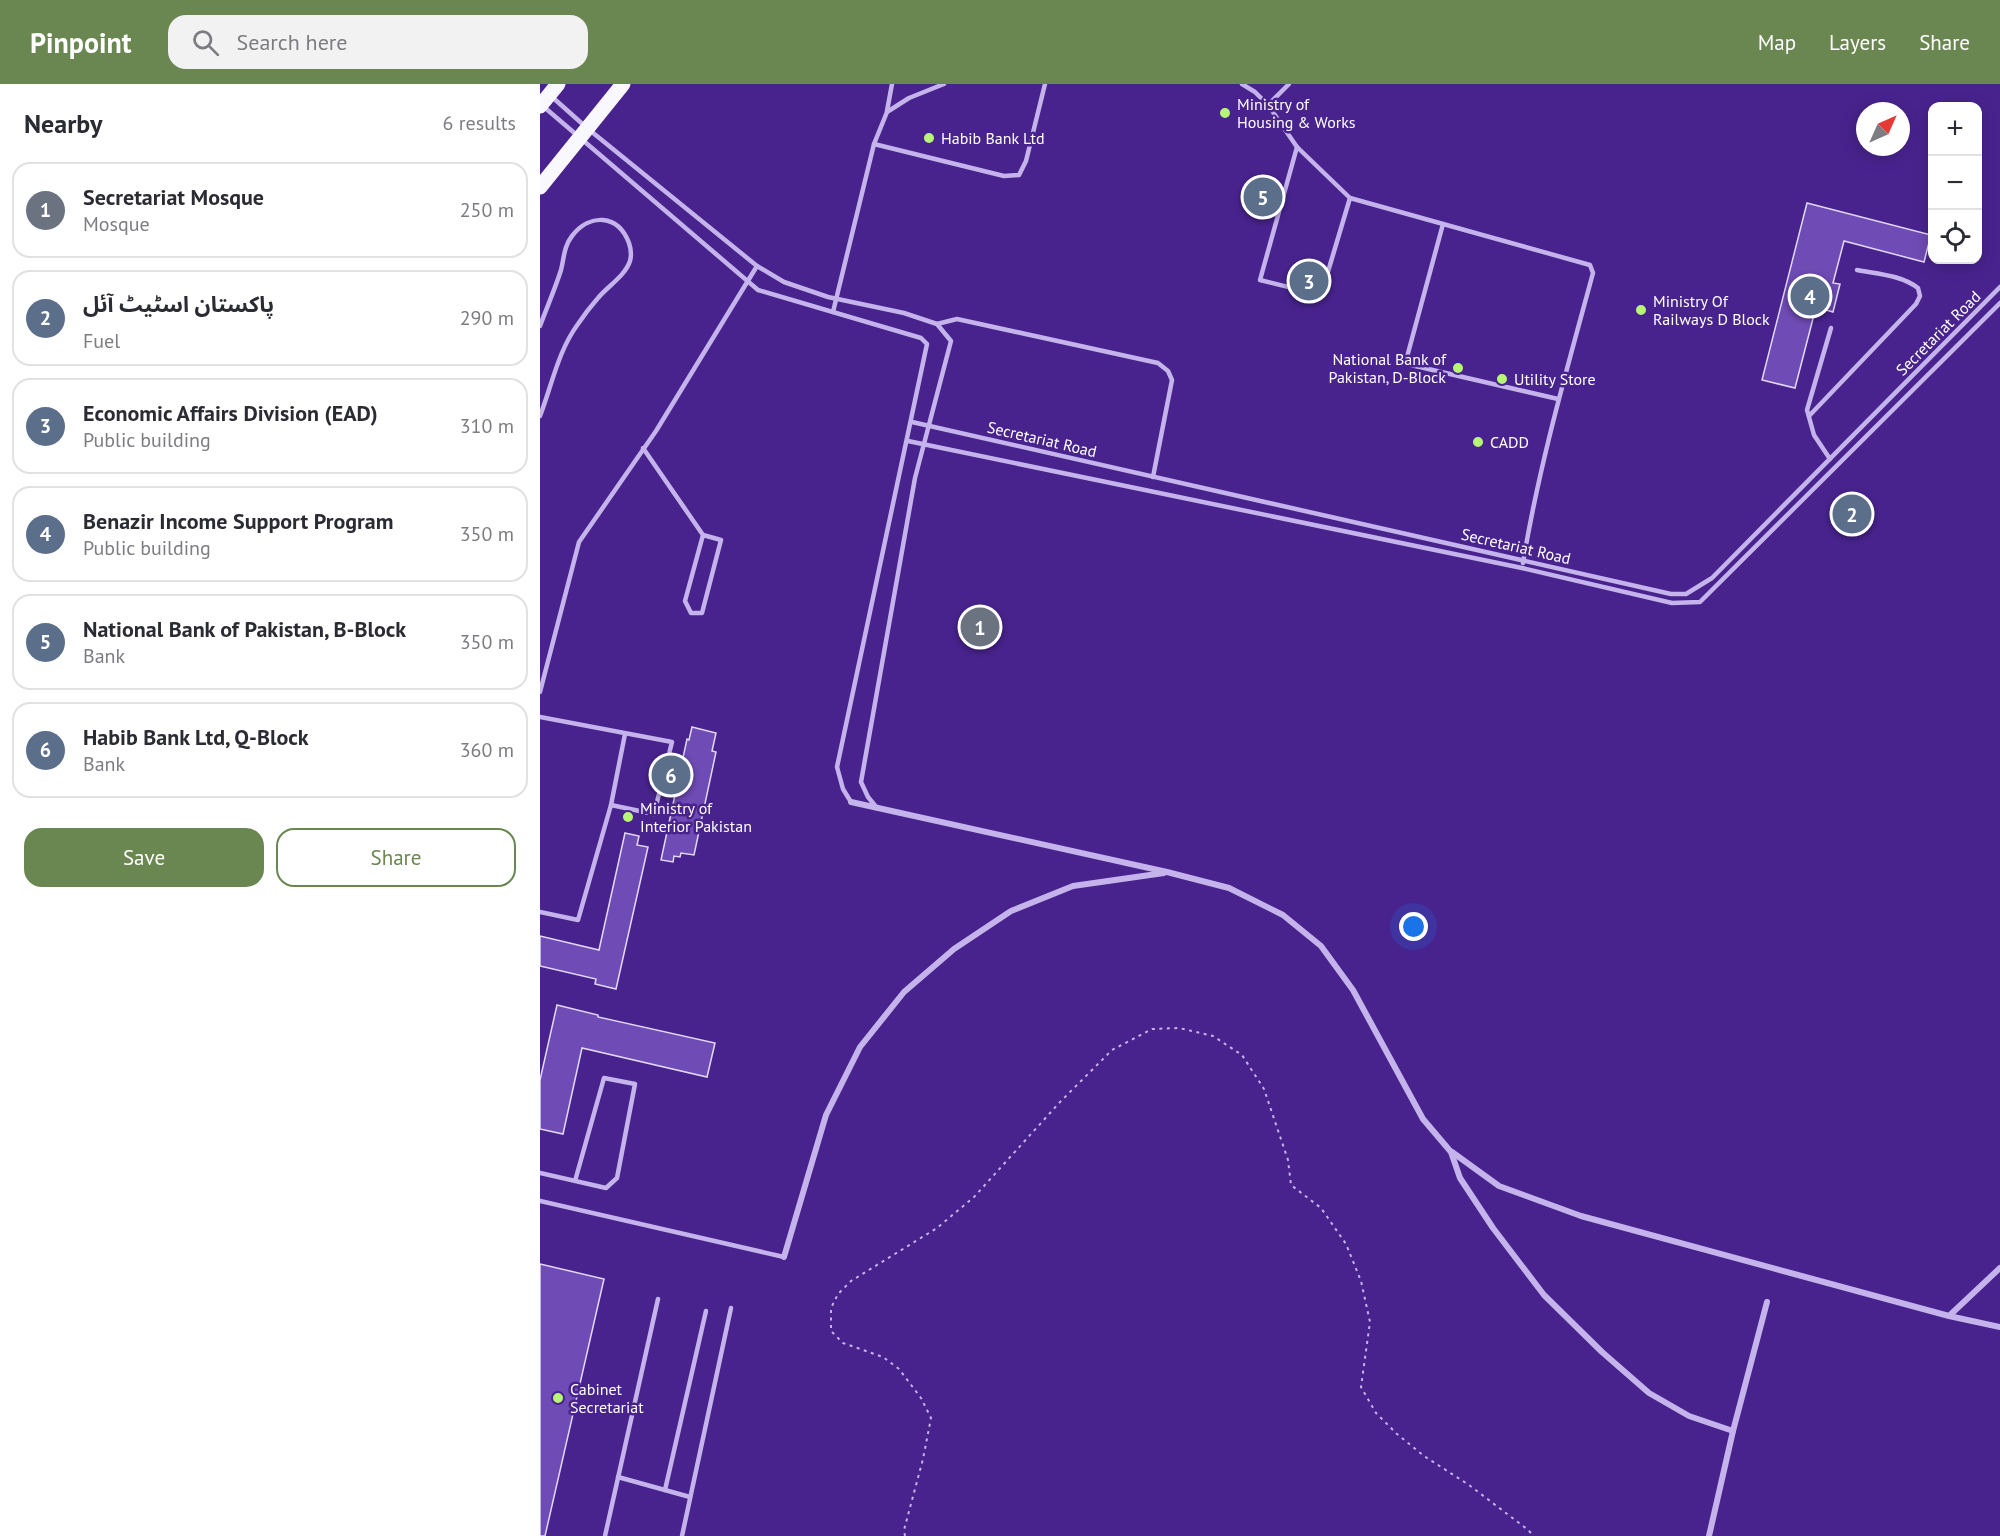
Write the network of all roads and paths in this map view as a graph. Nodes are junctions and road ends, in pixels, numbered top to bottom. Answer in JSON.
{"nodes":[{"id":1,"x":623,"y":84,"type":"edge"},
{"id":2,"x":892,"y":84,"type":"edge"},
{"id":3,"x":944,"y":84,"type":"edge"},
{"id":4,"x":1045,"y":84,"type":"edge"},
{"id":5,"x":1242,"y":84,"type":"edge"},
{"id":6,"x":1288,"y":84,"type":"edge"},
{"id":7,"x":547,"y":97,"type":"edge"},
{"id":8,"x":1268,"y":105,"type":"junction"},
{"id":9,"x":887,"y":112,"type":"junction"},
{"id":10,"x":583,"y":133,"type":"junction"},
{"id":11,"x":874,"y":144,"type":"junction"},
{"id":12,"x":1297,"y":147,"type":"junction"},
{"id":13,"x":540,"y":187,"type":"edge"},
{"id":14,"x":1350,"y":198,"type":"junction"},
{"id":15,"x":1443,"y":224,"type":"junction"},
{"id":16,"x":758,"y":266,"type":"junction"},
{"id":17,"x":1857,"y":270,"type":"dead end"},
{"id":18,"x":747,"y":281,"type":"junction"},
{"id":19,"x":2000,"y":287,"type":"edge"},
{"id":20,"x":835,"y":298,"type":"junction"},
{"id":21,"x":2000,"y":303,"type":"edge"},
{"id":22,"x":833,"y":312,"type":"junction"},
{"id":23,"x":937,"y":324,"type":"junction"},
{"id":24,"x":540,"y":326,"type":"edge"},
{"id":25,"x":1831,"y":328,"type":"dead end"},
{"id":26,"x":1558,"y":399,"type":"junction"},
{"id":27,"x":1809,"y":416,"type":"junction"},
{"id":28,"x":540,"y":417,"type":"edge"},
{"id":29,"x":912,"y":422,"type":"junction"},
{"id":30,"x":928,"y":426,"type":"junction"},
{"id":31,"x":908,"y":441,"type":"junction"},
{"id":32,"x":923,"y":445,"type":"junction"},
{"id":33,"x":643,"y":448,"type":"junction"},
{"id":34,"x":1830,"y":459,"type":"junction"},
{"id":35,"x":1153,"y":477,"type":"junction"},
{"id":36,"x":704,"y":535,"type":"junction"},
{"id":37,"x":1523,"y":560,"type":"junction"},
{"id":38,"x":1522,"y":568,"type":"junction"},
{"id":39,"x":540,"y":692,"type":"edge"},
{"id":40,"x":540,"y":717,"type":"edge"},
{"id":41,"x":625,"y":734,"type":"junction"},
{"id":42,"x":851,"y":802,"type":"joint"},
{"id":43,"x":611,"y":805,"type":"junction"},
{"id":44,"x":877,"y":809,"type":"junction"},
{"id":45,"x":1167,"y":872,"type":"junction"},
{"id":46,"x":540,"y":912,"type":"edge"},
{"id":47,"x":1451,"y":1152,"type":"junction"},
{"id":48,"x":540,"y":1173,"type":"edge"},
{"id":49,"x":575,"y":1181,"type":"junction"},
{"id":50,"x":540,"y":1201,"type":"edge"},
{"id":51,"x":784,"y":1257,"type":"joint"},
{"id":52,"x":2000,"y":1268,"type":"edge"},
{"id":53,"x":658,"y":1299,"type":"dead end"},
{"id":54,"x":1767,"y":1302,"type":"dead end"},
{"id":55,"x":730,"y":1308,"type":"dead end"},
{"id":56,"x":706,"y":1311,"type":"dead end"},
{"id":57,"x":1949,"y":1316,"type":"junction"},
{"id":58,"x":2000,"y":1327,"type":"edge"},
{"id":59,"x":1733,"y":1431,"type":"junction"},
{"id":60,"x":618,"y":1477,"type":"junction"},
{"id":61,"x":665,"y":1490,"type":"junction"},
{"id":62,"x":690,"y":1497,"type":"junction"},
{"id":63,"x":605,"y":1536,"type":"edge"},
{"id":64,"x":682,"y":1536,"type":"edge"},
{"id":65,"x":905,"y":1536,"type":"edge"},
{"id":66,"x":1534,"y":1536,"type":"edge"},
{"id":67,"x":1708,"y":1536,"type":"edge"}],
"edges":[{"from":1,"to":10,"type":"main road"},
{"from":2,"to":9,"type":"lane"},
{"from":3,"to":9,"type":"lane"},
{"from":4,"to":11,"type":"lane"},
{"from":5,"to":8,"type":"lane"},
{"from":6,"to":8,"type":"lane"},
{"from":7,"to":10,"type":"lane"},
{"from":7,"to":10,"type":"lane"},
{"from":8,"to":12,"type":"lane"},
{"from":9,"to":11,"type":"lane"},
{"from":10,"to":13,"type":"main road"},
{"from":10,"to":16,"type":"lane"},
{"from":10,"to":18,"type":"lane"},
{"from":11,"to":20,"type":"lane"},
{"from":12,"to":14,"type":"lane"},
{"from":12,"to":14,"type":"lane"},
{"from":14,"to":15,"type":"lane"},
{"from":15,"to":26,"type":"lane"},
{"from":15,"to":26,"type":"lane"},
{"from":16,"to":18,"type":"lane"},
{"from":16,"to":20,"type":"lane"},
{"from":17,"to":27,"type":"lane"},
{"from":18,"to":22,"type":"lane"},
{"from":18,"to":33,"type":"lane"},
{"from":19,"to":34,"type":"lane","name":"Secretariat Road"},
{"from":20,"to":22,"type":"lane"},
{"from":20,"to":23,"type":"lane"},
{"from":21,"to":38,"type":"lane","name":"Secretariat Road"},
{"from":22,"to":29,"type":"lane"},
{"from":23,"to":30,"type":"lane"},
{"from":23,"to":35,"type":"lane"},
{"from":24,"to":28,"type":"lane"},
{"from":25,"to":27,"type":"lane"},
{"from":26,"to":37,"type":"lane"},
{"from":27,"to":34,"type":"lane"},
{"from":29,"to":30,"type":"lane","name":"Secretariat Road"},
{"from":29,"to":31,"type":"lane"},
{"from":30,"to":32,"type":"lane"},
{"from":30,"to":35,"type":"lane","name":"Secretariat Road"},
{"from":31,"to":32,"type":"lane","name":"Secretariat Road"},
{"from":31,"to":42,"type":"lane"},
{"from":32,"to":38,"type":"lane","name":"Secretariat Road"},
{"from":32,"to":44,"type":"lane"},
{"from":33,"to":36,"type":"lane"},
{"from":33,"to":39,"type":"lane"},
{"from":34,"to":37,"type":"lane","name":"Secretariat Road"},
{"from":35,"to":37,"type":"lane","name":"Secretariat Road"},
{"from":36,"to":36,"type":"lane"},
{"from":37,"to":38,"type":"lane"},
{"from":40,"to":41,"type":"lane"},
{"from":41,"to":43,"type":"lane"},
{"from":41,"to":43,"type":"lane"},
{"from":42,"to":44,"type":"street"},
{"from":43,"to":46,"type":"lane"},
{"from":44,"to":45,"type":"street"},
{"from":45,"to":47,"type":"street"},
{"from":45,"to":51,"type":"street"},
{"from":47,"to":57,"type":"street"},
{"from":47,"to":59,"type":"street"},
{"from":48,"to":49,"type":"lane"},
{"from":49,"to":49,"type":"lane"},
{"from":50,"to":51,"type":"lane"},
{"from":52,"to":57,"type":"street"},
{"from":53,"to":60,"type":"lane"},
{"from":54,"to":59,"type":"street"},
{"from":55,"to":62,"type":"lane"},
{"from":56,"to":61,"type":"lane"},
{"from":57,"to":58,"type":"street"},
{"from":59,"to":67,"type":"street"},
{"from":60,"to":61,"type":"lane"},
{"from":60,"to":63,"type":"lane"},
{"from":61,"to":62,"type":"lane"},
{"from":62,"to":64,"type":"lane"},
{"from":65,"to":66,"type":"path"}]}
